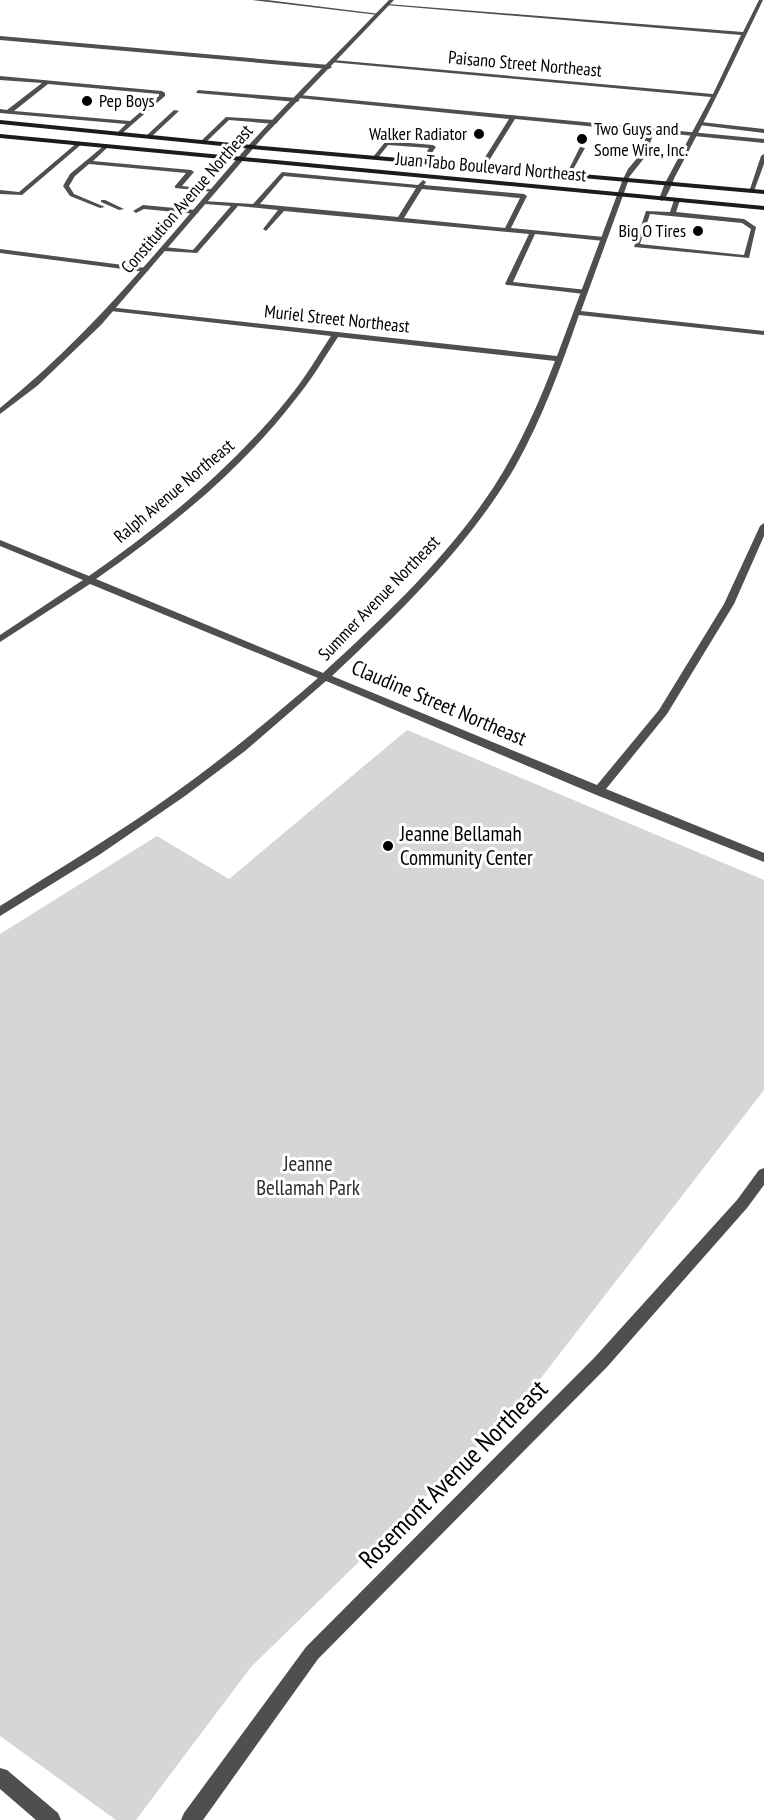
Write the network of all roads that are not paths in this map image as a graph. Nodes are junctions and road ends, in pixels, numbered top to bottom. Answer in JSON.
{"nodes":[{"id":1,"x":254,"y":0,"type":"edge"},
{"id":2,"x":761,"y":0,"type":"edge"},
{"id":3,"x":389,"y":3,"type":"edge"},
{"id":4,"x":378,"y":14,"type":"junction"},
{"id":5,"x":745,"y":34,"type":"junction"},
{"id":6,"x":0,"y":38,"type":"edge"},
{"id":7,"x":331,"y":65,"type":"junction"},
{"id":8,"x":0,"y":78,"type":"edge"},
{"id":9,"x":47,"y":82,"type":"junction"},
{"id":10,"x":198,"y":92,"type":"dead end"},
{"id":11,"x":714,"y":96,"type":"junction"},
{"id":12,"x":298,"y":98,"type":"junction"},
{"id":13,"x":0,"y":111,"type":"edge"},
{"id":14,"x":176,"y":111,"type":"dead end"},
{"id":15,"x":8,"y":112,"type":"junction"},
{"id":16,"x":513,"y":117,"type":"junction"},
{"id":17,"x":0,"y":120,"type":"edge"},
{"id":18,"x":275,"y":122,"type":"junction"},
{"id":19,"x":130,"y":123,"type":"junction"},
{"id":20,"x":701,"y":124,"type":"junction"},
{"id":21,"x":652,"y":130,"type":"junction"},
{"id":22,"x":764,"y":131,"type":"edge"},
{"id":23,"x":119,"y":134,"type":"junction"},
{"id":24,"x":694,"y":134,"type":"junction"},
{"id":25,"x":3,"y":136,"type":"edge"},
{"id":26,"x":148,"y":137,"type":"junction"},
{"id":27,"x":0,"y":141,"type":"edge"},
{"id":28,"x":764,"y":141,"type":"edge"},
{"id":29,"x":203,"y":142,"type":"junction"},
{"id":30,"x":80,"y":143,"type":"junction"},
{"id":31,"x":106,"y":146,"type":"junction"},
{"id":32,"x":252,"y":147,"type":"junction"},
{"id":33,"x":582,"y":148,"type":"dead end"},
{"id":34,"x":764,"y":156,"type":"edge"},
{"id":35,"x":375,"y":158,"type":"junction"},
{"id":36,"x":241,"y":159,"type":"junction"},
{"id":37,"x":88,"y":162,"type":"junction"},
{"id":38,"x":424,"y":162,"type":"junction"},
{"id":39,"x":482,"y":167,"type":"junction"},
{"id":40,"x":568,"y":174,"type":"junction"},
{"id":41,"x":427,"y":176,"type":"junction"},
{"id":42,"x":626,"y":179,"type":"junction"},
{"id":43,"x":668,"y":183,"type":"junction"},
{"id":44,"x":66,"y":186,"type":"junction"},
{"id":45,"x":420,"y":186,"type":"junction"},
{"id":46,"x":214,"y":190,"type":"junction"},
{"id":47,"x":751,"y":191,"type":"junction"},
{"id":48,"x":0,"y":192,"type":"edge"},
{"id":49,"x":764,"y":192,"type":"edge"},
{"id":50,"x":620,"y":195,"type":"junction"},
{"id":51,"x":91,"y":196,"type":"dead end"},
{"id":52,"x":663,"y":199,"type":"junction"},
{"id":53,"x":677,"y":200,"type":"junction"},
{"id":54,"x":205,"y":202,"type":"junction"},
{"id":55,"x":236,"y":204,"type":"junction"},
{"id":56,"x":255,"y":206,"type":"junction"},
{"id":57,"x":283,"y":208,"type":"junction"},
{"id":58,"x":764,"y":208,"type":"edge"},
{"id":59,"x":121,"y":209,"type":"dead end"},
{"id":60,"x":136,"y":211,"type":"dead end"},
{"id":61,"x":196,"y":212,"type":"junction"},
{"id":62,"x":672,"y":214,"type":"junction"},
{"id":63,"x":400,"y":219,"type":"junction"},
{"id":64,"x":266,"y":229,"type":"dead end"},
{"id":65,"x":507,"y":230,"type":"junction"},
{"id":66,"x":533,"y":232,"type":"junction"},
{"id":67,"x":604,"y":239,"type":"junction"},
{"id":68,"x":164,"y":249,"type":"junction"},
{"id":69,"x":0,"y":252,"type":"edge"},
{"id":70,"x":146,"y":270,"type":"junction"},
{"id":71,"x":584,"y":292,"type":"junction"},
{"id":72,"x":111,"y":309,"type":"junction"},
{"id":73,"x":577,"y":313,"type":"junction"},
{"id":74,"x":764,"y":333,"type":"edge"},
{"id":75,"x":336,"y":334,"type":"junction"},
{"id":76,"x":560,"y":360,"type":"junction"},
{"id":77,"x":0,"y":412,"type":"edge"},
{"id":78,"x":764,"y":526,"type":"edge"},
{"id":79,"x":0,"y":543,"type":"edge"},
{"id":80,"x":90,"y":580,"type":"junction"},
{"id":81,"x":0,"y":639,"type":"edge"},
{"id":82,"x":326,"y":677,"type":"junction"},
{"id":83,"x":598,"y":791,"type":"junction"},
{"id":84,"x":764,"y":858,"type":"edge"},
{"id":85,"x":0,"y":912,"type":"edge"},
{"id":86,"x":764,"y":1174,"type":"edge"},
{"id":87,"x":0,"y":1776,"type":"edge"},
{"id":88,"x":51,"y":1820,"type":"edge"},
{"id":89,"x":190,"y":1820,"type":"edge"}],
"edges":[{"from":1,"to":4,"type":"street"},
{"from":2,"to":5,"type":"street"},
{"from":3,"to":4,"type":"street","name":"Constitution Avenue Northeast"},
{"from":3,"to":5,"type":"street"},
{"from":4,"to":7,"type":"street","name":"Constitution Avenue Northeast"},
{"from":5,"to":11,"type":"street"},
{"from":6,"to":7,"type":"street","name":"Paisano Street Northeast"},
{"from":7,"to":11,"type":"street","name":"Paisano Street Northeast"},
{"from":7,"to":12,"type":"street","name":"Constitution Avenue Northeast"},
{"from":8,"to":9,"type":"street"},
{"from":9,"to":15,"type":"street"},
{"from":9,"to":19,"type":"street"},
{"from":10,"to":12,"type":"street"},
{"from":11,"to":20,"type":"street"},
{"from":12,"to":16,"type":"street"},
{"from":12,"to":18,"type":"street","name":"Constitution Avenue Northeast"},
{"from":13,"to":15,"type":"street"},
{"from":14,"to":26,"type":"street"},
{"from":15,"to":17,"type":"street"},
{"from":15,"to":19,"type":"street"},
{"from":16,"to":21,"type":"street"},
{"from":16,"to":39,"type":"street"},
{"from":17,"to":23,"type":"main road","name":"Juan Tabo Boulevard Northeast"},
{"from":18,"to":29,"type":"street"},
{"from":18,"to":32,"type":"street","name":"Constitution Avenue Northeast"},
{"from":19,"to":23,"type":"street"},
{"from":20,"to":22,"type":"street"},
{"from":20,"to":24,"type":"street"},
{"from":21,"to":24,"type":"street"},
{"from":21,"to":42,"type":"street","name":"Summer Avenue Northeast"},
{"from":23,"to":26,"type":"main road","name":"Juan Tabo Boulevard Northeast"},
{"from":24,"to":28,"type":"street"},
{"from":24,"to":43,"type":"street"},
{"from":25,"to":27,"type":"street"},
{"from":25,"to":30,"type":"main road","name":"Juan Tabo Boulevard Northeast"},
{"from":26,"to":29,"type":"main road","name":"Juan Tabo Boulevard Northeast"},
{"from":29,"to":32,"type":"main road","name":"Juan Tabo Boulevard Northeast"},
{"from":30,"to":31,"type":"main road","name":"Juan Tabo Boulevard Northeast"},
{"from":30,"to":32,"type":"main road"},
{"from":30,"to":48,"type":"street"},
{"from":31,"to":36,"type":"main road","name":"Juan Tabo Boulevard Northeast"},
{"from":31,"to":37,"type":"street"},
{"from":32,"to":35,"type":"main road","name":"Juan Tabo Boulevard Northeast"},
{"from":32,"to":36,"type":"street","name":"Constitution Avenue Northeast"},
{"from":33,"to":40,"type":"street"},
{"from":34,"to":47,"type":"street"},
{"from":35,"to":38,"type":"main road","name":"Juan Tabo Boulevard Northeast"},
{"from":35,"to":38,"type":"street"},
{"from":36,"to":41,"type":"main road","name":"Juan Tabo Boulevard Northeast"},
{"from":36,"to":46,"type":"street","name":"Constitution Avenue Northeast"},
{"from":37,"to":44,"type":"street"},
{"from":37,"to":46,"type":"street"},
{"from":38,"to":39,"type":"main road","name":"Juan Tabo Boulevard Northeast"},
{"from":39,"to":40,"type":"main road","name":"Juan Tabo Boulevard Northeast"},
{"from":40,"to":42,"type":"main road","name":"Juan Tabo Boulevard Northeast"},
{"from":41,"to":45,"type":"street"},
{"from":41,"to":50,"type":"main road","name":"Juan Tabo Boulevard Northeast"},
{"from":42,"to":43,"type":"main road","name":"Juan Tabo Boulevard Northeast"},
{"from":42,"to":50,"type":"street","name":"Summer Avenue Northeast"},
{"from":43,"to":47,"type":"main road","name":"Juan Tabo Boulevard Northeast"},
{"from":43,"to":52,"type":"street"},
{"from":44,"to":51,"type":"street"},
{"from":44,"to":59,"type":"street"},
{"from":45,"to":56,"type":"street"},
{"from":45,"to":63,"type":"street"},
{"from":45,"to":65,"type":"street"},
{"from":46,"to":54,"type":"street","name":"Constitution Avenue Northeast"},
{"from":47,"to":49,"type":"main road","name":"Juan Tabo Boulevard Northeast"},
{"from":50,"to":52,"type":"main road","name":"Juan Tabo Boulevard Northeast"},
{"from":50,"to":67,"type":"street","name":"Summer Avenue Northeast"},
{"from":52,"to":53,"type":"main road","name":"Juan Tabo Boulevard Northeast"},
{"from":53,"to":58,"type":"main road","name":"Juan Tabo Boulevard Northeast"},
{"from":53,"to":62,"type":"street"},
{"from":54,"to":55,"type":"street"},
{"from":54,"to":61,"type":"street","name":"Constitution Avenue Northeast"},
{"from":55,"to":56,"type":"street"},
{"from":55,"to":68,"type":"street"},
{"from":56,"to":57,"type":"street"},
{"from":57,"to":63,"type":"street"},
{"from":57,"to":64,"type":"street"},
{"from":60,"to":61,"type":"street"},
{"from":61,"to":68,"type":"street","name":"Constitution Avenue Northeast"},
{"from":62,"to":62,"type":"street"},
{"from":63,"to":65,"type":"street"},
{"from":65,"to":66,"type":"street"},
{"from":66,"to":67,"type":"street"},
{"from":66,"to":71,"type":"street"},
{"from":67,"to":71,"type":"street","name":"Summer Avenue Northeast"},
{"from":68,"to":70,"type":"street","name":"Constitution Avenue Northeast"},
{"from":69,"to":70,"type":"street"},
{"from":70,"to":72,"type":"street","name":"Constitution Avenue Northeast"},
{"from":71,"to":73,"type":"street","name":"Summer Avenue Northeast"},
{"from":72,"to":75,"type":"street","name":"Muriel Street Northeast"},
{"from":72,"to":77,"type":"street","name":"Constitution Avenue Northeast"},
{"from":73,"to":74,"type":"street"},
{"from":73,"to":76,"type":"street","name":"Summer Avenue Northeast"},
{"from":75,"to":76,"type":"street","name":"Muriel Street Northeast"},
{"from":75,"to":80,"type":"street","name":"Ralph Avenue Northeast"},
{"from":76,"to":82,"type":"street","name":"Summer Avenue Northeast"},
{"from":78,"to":83,"type":"street"},
{"from":79,"to":80,"type":"street","name":"Claudine Street Northeast"},
{"from":80,"to":81,"type":"street","name":"Ralph Avenue Northeast"},
{"from":80,"to":82,"type":"street","name":"Claudine Street Northeast"},
{"from":82,"to":83,"type":"street","name":"Claudine Street Northeast"},
{"from":82,"to":85,"type":"street","name":"Summer Avenue Northeast"},
{"from":83,"to":84,"type":"street","name":"Claudine Street Northeast"},
{"from":86,"to":89,"type":"street","name":"Rosemont Avenue Northeast"},
{"from":87,"to":88,"type":"street"}]}
